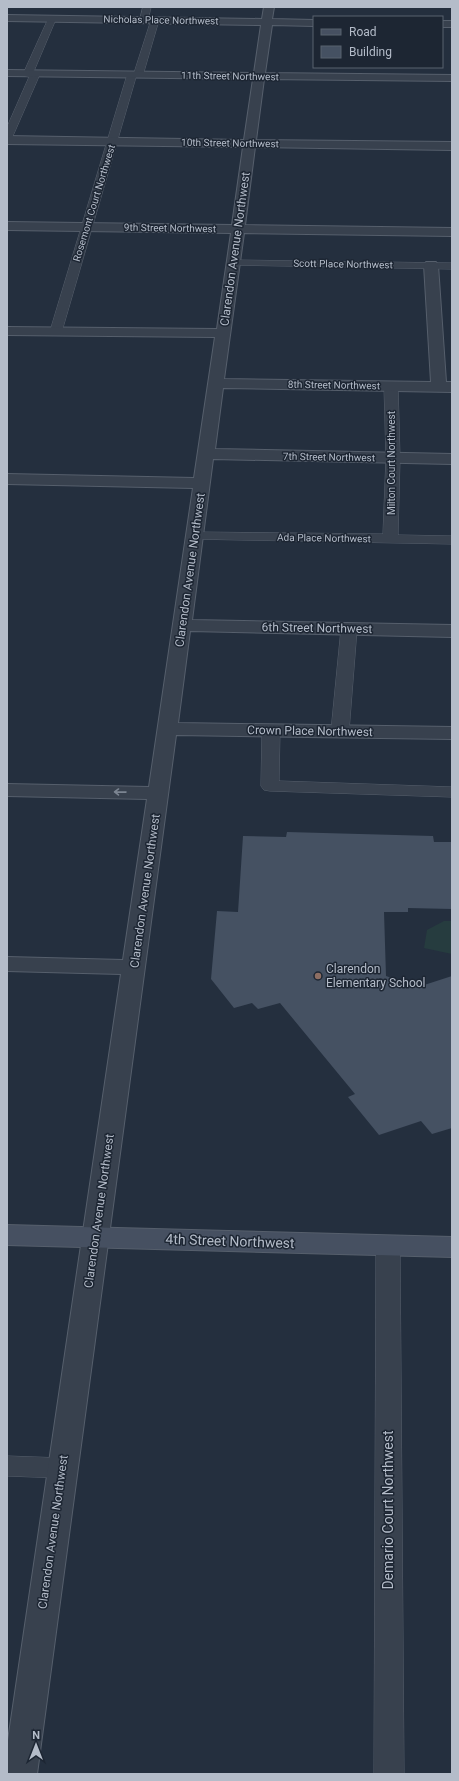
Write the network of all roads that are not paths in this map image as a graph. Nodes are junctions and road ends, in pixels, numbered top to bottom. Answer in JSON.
{"nodes":[{"id":1,"x":62,"y":7,"type":"edge"},
{"id":2,"x":147,"y":7,"type":"edge"},
{"id":3,"x":268,"y":14,"type":"edge"},
{"id":4,"x":7,"y":18,"type":"edge"},
{"id":5,"x":55,"y":19,"type":"junction"},
{"id":6,"x":144,"y":20,"type":"junction"},
{"id":7,"x":155,"y":20,"type":"junction"},
{"id":8,"x":313,"y":23,"type":"edge"},
{"id":9,"x":7,"y":73,"type":"edge"},
{"id":10,"x":31,"y":74,"type":"junction"},
{"id":11,"x":135,"y":75,"type":"junction"},
{"id":12,"x":259,"y":76,"type":"junction"},
{"id":13,"x":452,"y":78,"type":"edge"},
{"id":14,"x":7,"y":139,"type":"edge"},
{"id":15,"x":113,"y":142,"type":"junction"},
{"id":16,"x":250,"y":144,"type":"junction"},
{"id":17,"x":452,"y":146,"type":"edge"},
{"id":18,"x":7,"y":226,"type":"edge"},
{"id":19,"x":87,"y":228,"type":"junction"},
{"id":20,"x":239,"y":229,"type":"junction"},
{"id":21,"x":452,"y":232,"type":"edge"},
{"id":22,"x":233,"y":263,"type":"junction"},
{"id":23,"x":431,"y":265,"type":"junction"},
{"id":24,"x":452,"y":266,"type":"edge"},
{"id":25,"x":7,"y":331,"type":"edge"},
{"id":26,"x":56,"y":331,"type":"junction"},
{"id":27,"x":224,"y":333,"type":"junction"},
{"id":28,"x":216,"y":382,"type":"junction"},
{"id":29,"x":391,"y":386,"type":"junction"},
{"id":30,"x":445,"y":387,"type":"edge"},
{"id":31,"x":207,"y":454,"type":"junction"},
{"id":32,"x":393,"y":458,"type":"junction"},
{"id":33,"x":452,"y":459,"type":"edge"},
{"id":34,"x":7,"y":479,"type":"edge"},
{"id":35,"x":203,"y":483,"type":"junction"},
{"id":36,"x":195,"y":536,"type":"junction"},
{"id":37,"x":390,"y":539,"type":"junction"},
{"id":38,"x":452,"y":540,"type":"edge"},
{"id":39,"x":182,"y":625,"type":"junction"},
{"id":40,"x":350,"y":629,"type":"junction"},
{"id":41,"x":452,"y":631,"type":"edge"},
{"id":42,"x":168,"y":729,"type":"junction"},
{"id":43,"x":271,"y":730,"type":"junction"},
{"id":44,"x":340,"y":731,"type":"junction"},
{"id":45,"x":452,"y":733,"type":"edge"},
{"id":46,"x":7,"y":790,"type":"edge"},
{"id":47,"x":452,"y":792,"type":"edge"},
{"id":48,"x":159,"y":793,"type":"junction"},
{"id":49,"x":7,"y":964,"type":"edge"},
{"id":50,"x":134,"y":967,"type":"junction"},
{"id":51,"x":7,"y":1235,"type":"edge"},
{"id":52,"x":95,"y":1237,"type":"junction"},
{"id":53,"x":388,"y":1245,"type":"junction"},
{"id":54,"x":452,"y":1247,"type":"edge"},
{"id":55,"x":7,"y":1466,"type":"edge"},
{"id":56,"x":62,"y":1468,"type":"junction"},
{"id":57,"x":17,"y":1754,"type":"edge"},
{"id":58,"x":388,"y":1774,"type":"edge"}],
"edges":[{"from":1,"to":5,"type":"lane"},
{"from":2,"to":6,"type":"lane"},
{"from":3,"to":7,"type":"street","name":"Nicholas Place Northwest"},
{"from":3,"to":8,"type":"street","name":"Nicholas Place Northwest"},
{"from":3,"to":12,"type":"street","name":"Clarendon Avenue Northwest"},
{"from":4,"to":5,"type":"street","name":"Nicholas Place Northwest"},
{"from":5,"to":6,"type":"street","name":"Nicholas Place Northwest"},
{"from":5,"to":10,"type":"lane"},
{"from":6,"to":7,"type":"street","name":"Nicholas Place Northwest"},
{"from":7,"to":11,"type":"lane","name":"Rosemont Court Northwest"},
{"from":9,"to":10,"type":"street","name":"11th Street Northwest"},
{"from":10,"to":11,"type":"street","name":"11th Street Northwest"},
{"from":10,"to":14,"type":"lane"},
{"from":11,"to":12,"type":"street","name":"11th Street Northwest"},
{"from":11,"to":15,"type":"lane","name":"Rosemont Court Northwest"},
{"from":12,"to":13,"type":"street","name":"11th Street Northwest"},
{"from":12,"to":16,"type":"street","name":"Clarendon Avenue Northwest"},
{"from":14,"to":15,"type":"street","name":"10th Street Northwest"},
{"from":15,"to":16,"type":"street","name":"10th Street Northwest"},
{"from":15,"to":19,"type":"lane","name":"Rosemont Court Northwest"},
{"from":16,"to":17,"type":"street","name":"10th Street Northwest"},
{"from":16,"to":20,"type":"street","name":"Clarendon Avenue Northwest"},
{"from":18,"to":19,"type":"street","name":"9th Street Northwest"},
{"from":19,"to":20,"type":"street","name":"9th Street Northwest"},
{"from":19,"to":26,"type":"lane","name":"Rosemont Court Northwest"},
{"from":20,"to":21,"type":"street","name":"9th Street Northwest"},
{"from":20,"to":22,"type":"street","name":"Clarendon Avenue Northwest"},
{"from":22,"to":23,"type":"lane","name":"Scott Place Northwest"},
{"from":22,"to":27,"type":"street","name":"Clarendon Avenue Northwest"},
{"from":23,"to":24,"type":"lane","name":"Scott Place Northwest"},
{"from":23,"to":30,"type":"street"},
{"from":25,"to":26,"type":"street"},
{"from":26,"to":27,"type":"street"},
{"from":27,"to":28,"type":"street","name":"Clarendon Avenue Northwest"},
{"from":28,"to":29,"type":"street","name":"8th Street Northwest"},
{"from":28,"to":31,"type":"street","name":"Clarendon Avenue Northwest"},
{"from":29,"to":30,"type":"street","name":"8th Street Northwest"},
{"from":29,"to":32,"type":"lane","name":"Milton Court Northwest"},
{"from":31,"to":32,"type":"street","name":"7th Street Northwest"},
{"from":31,"to":35,"type":"street","name":"Clarendon Avenue Northwest"},
{"from":32,"to":33,"type":"street","name":"7th Street Northwest"},
{"from":32,"to":37,"type":"lane","name":"Milton Court Northwest"},
{"from":34,"to":35,"type":"street"},
{"from":35,"to":36,"type":"street","name":"Clarendon Avenue Northwest"},
{"from":36,"to":37,"type":"lane","name":"Ada Place Northwest"},
{"from":36,"to":39,"type":"street","name":"Clarendon Avenue Northwest"},
{"from":37,"to":38,"type":"lane","name":"Ada Place Northwest"},
{"from":39,"to":40,"type":"street","name":"6th Street Northwest"},
{"from":39,"to":42,"type":"street","name":"Clarendon Avenue Northwest"},
{"from":40,"to":41,"type":"street","name":"6th Street Northwest"},
{"from":40,"to":44,"type":"lane"},
{"from":42,"to":43,"type":"street","name":"Crown Place Northwest"},
{"from":42,"to":48,"type":"street","name":"Clarendon Avenue Northwest"},
{"from":43,"to":44,"type":"street","name":"Crown Place Northwest"},
{"from":43,"to":47,"type":"lane"},
{"from":44,"to":45,"type":"street","name":"Crown Place Northwest"},
{"from":48,"to":46,"type":"street","one_way":true},
{"from":48,"to":50,"type":"street","name":"Clarendon Avenue Northwest"},
{"from":49,"to":50,"type":"street"},
{"from":50,"to":52,"type":"street","name":"Clarendon Avenue Northwest"},
{"from":51,"to":52,"type":"street","name":"4th Street Northwest"},
{"from":52,"to":53,"type":"street","name":"4th Street Northwest"},
{"from":52,"to":56,"type":"street","name":"Clarendon Avenue Northwest"},
{"from":53,"to":54,"type":"street","name":"4th Street Northwest"},
{"from":53,"to":58,"type":"lane","name":"Demario Court Northwest"},
{"from":55,"to":56,"type":"lane"},
{"from":56,"to":57,"type":"street","name":"Clarendon Avenue Northwest"}]}
